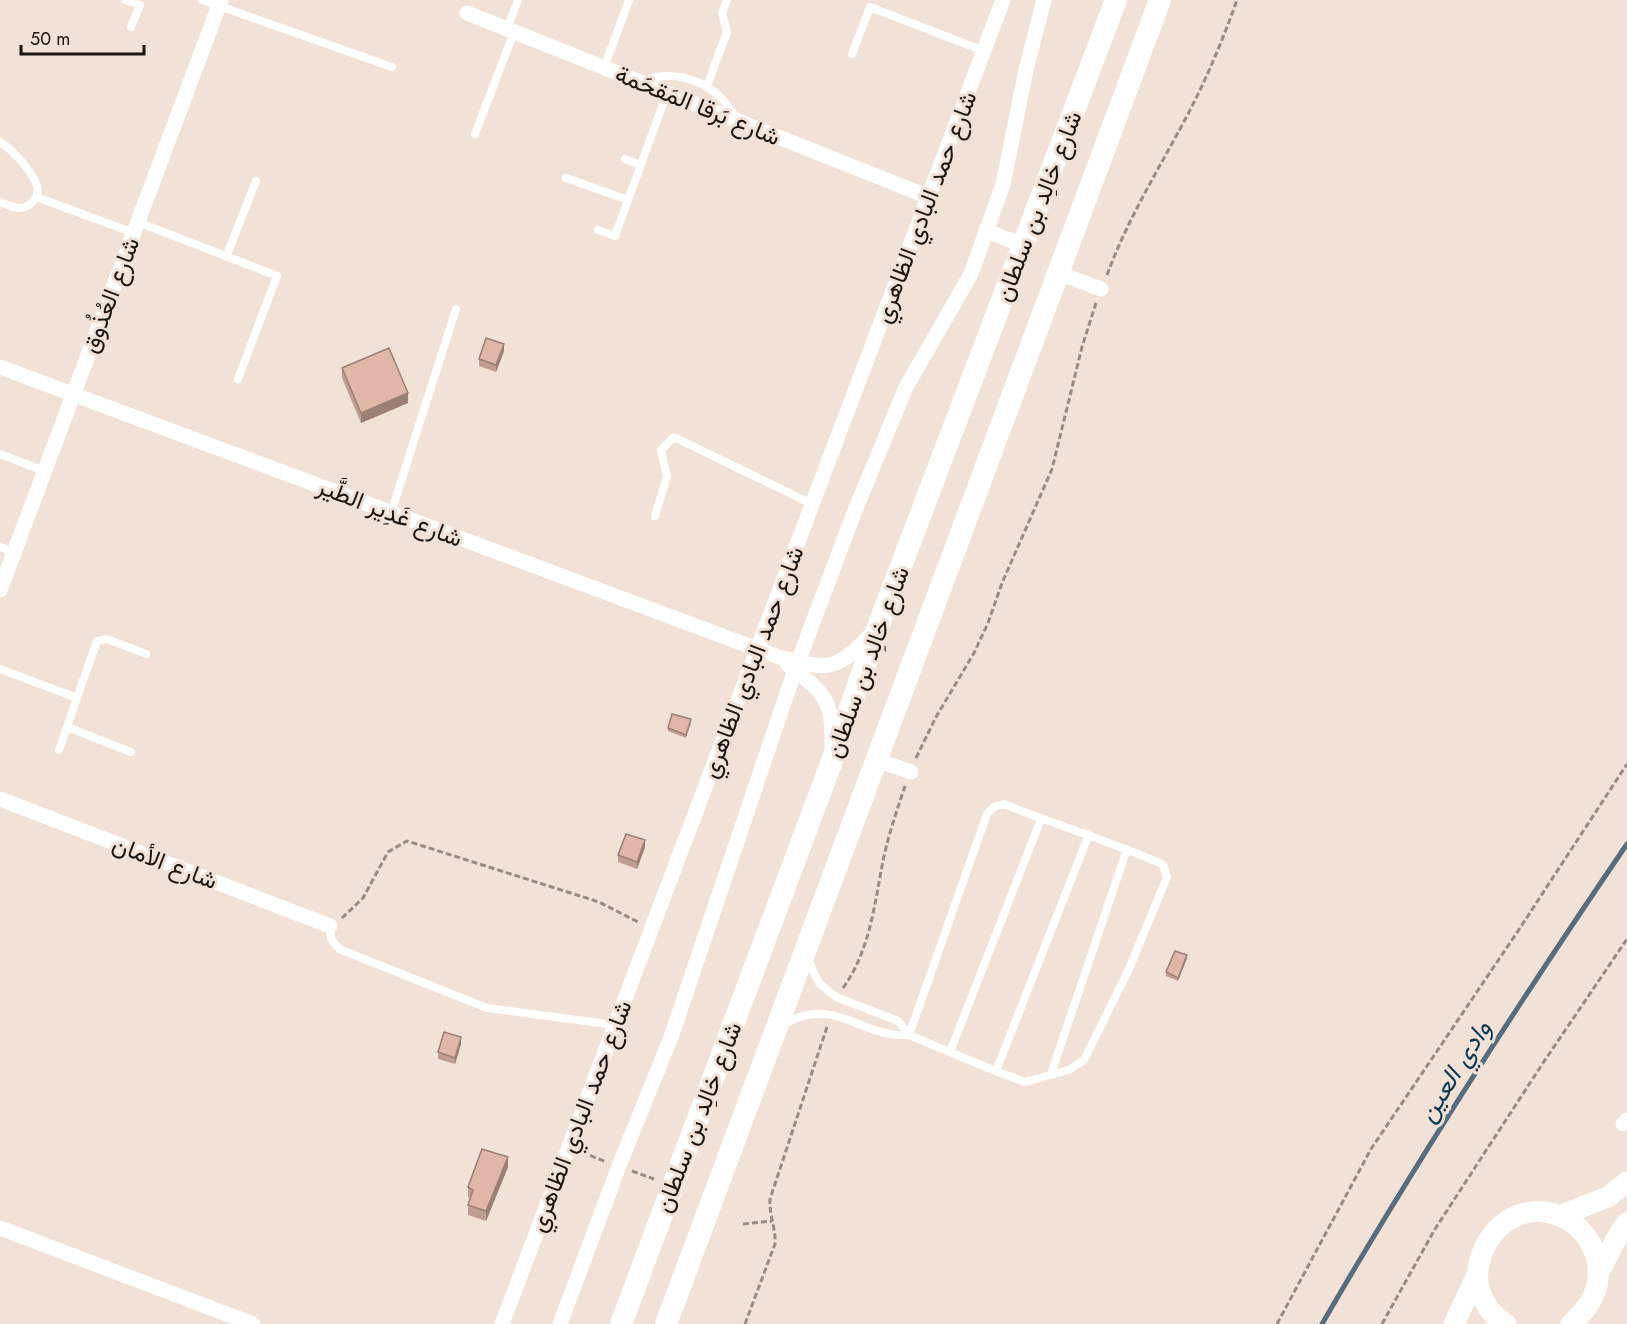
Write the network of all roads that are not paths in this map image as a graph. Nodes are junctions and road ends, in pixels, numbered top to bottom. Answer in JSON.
{"nodes":[{"id":1,"x":125,"y":0,"type":"edge"},
{"id":2,"x":202,"y":0,"type":"edge"},
{"id":3,"x":518,"y":0,"type":"edge"},
{"id":4,"x":628,"y":0,"type":"edge"},
{"id":5,"x":727,"y":0,"type":"edge"},
{"id":6,"x":1003,"y":0,"type":"edge"},
{"id":7,"x":1044,"y":0,"type":"edge"},
{"id":8,"x":1116,"y":0,"type":"edge"},
{"id":9,"x":1160,"y":0,"type":"edge"},
{"id":10,"x":220,"y":3,"type":"edge"},
{"id":11,"x":467,"y":13,"type":"dead end"},
{"id":12,"x":131,"y":27,"type":"dead end"},
{"id":13,"x":510,"y":30,"type":"junction"},
{"id":14,"x":984,"y":51,"type":"junction"},
{"id":15,"x":852,"y":54,"type":"dead end"},
{"id":16,"x":392,"y":67,"type":"dead end"},
{"id":17,"x":604,"y":68,"type":"junction"},
{"id":18,"x":639,"y":82,"type":"junction"},
{"id":19,"x":707,"y":86,"type":"junction"},
{"id":20,"x":667,"y":93,"type":"junction"},
{"id":21,"x":738,"y":121,"type":"junction"},
{"id":22,"x":475,"y":134,"type":"dead end"},
{"id":23,"x":0,"y":142,"type":"edge"},
{"id":24,"x":625,"y":159,"type":"dead end"},
{"id":25,"x":641,"y":165,"type":"junction"},
{"id":26,"x":566,"y":178,"type":"dead end"},
{"id":27,"x":256,"y":181,"type":"dead end"},
{"id":28,"x":36,"y":197,"type":"junction"},
{"id":29,"x":928,"y":197,"type":"junction"},
{"id":30,"x":628,"y":200,"type":"junction"},
{"id":31,"x":0,"y":202,"type":"edge"},
{"id":32,"x":136,"y":228,"type":"junction"},
{"id":33,"x":598,"y":230,"type":"dead end"},
{"id":34,"x":986,"y":231,"type":"junction"},
{"id":35,"x":1023,"y":244,"type":"junction"},
{"id":36,"x":226,"y":257,"type":"junction"},
{"id":37,"x":1058,"y":273,"type":"junction"},
{"id":38,"x":1101,"y":289,"type":"road end"},
{"id":39,"x":456,"y":309,"type":"dead end"},
{"id":40,"x":0,"y":367,"type":"edge"},
{"id":41,"x":238,"y":379,"type":"dead end"},
{"id":42,"x":73,"y":394,"type":"junction"},
{"id":43,"x":0,"y":454,"type":"edge"},
{"id":44,"x":44,"y":471,"type":"junction"},
{"id":45,"x":812,"y":504,"type":"junction"},
{"id":46,"x":391,"y":513,"type":"junction"},
{"id":47,"x":655,"y":516,"type":"dead end"},
{"id":48,"x":7,"y":549,"type":"edge"},
{"id":49,"x":0,"y":590,"type":"edge"},
{"id":50,"x":879,"y":624,"type":"junction"},
{"id":51,"x":757,"y":650,"type":"junction"},
{"id":52,"x":146,"y":654,"type":"dead end"},
{"id":53,"x":796,"y":666,"type":"junction"},
{"id":54,"x":0,"y":669,"type":"edge"},
{"id":55,"x":77,"y":698,"type":"junction"},
{"id":56,"x":67,"y":727,"type":"junction"},
{"id":57,"x":59,"y":750,"type":"dead end"},
{"id":58,"x":131,"y":752,"type":"dead end"},
{"id":59,"x":877,"y":760,"type":"junction"},
{"id":60,"x":832,"y":761,"type":"junction"},
{"id":61,"x":911,"y":772,"type":"road end"},
{"id":62,"x":0,"y":799,"type":"edge"},
{"id":63,"x":1041,"y":819,"type":"junction"},
{"id":64,"x":1089,"y":834,"type":"junction"},
{"id":65,"x":1127,"y":849,"type":"junction"},
{"id":66,"x":330,"y":926,"type":"joint"},
{"id":67,"x":806,"y":950,"type":"junction"},
{"id":68,"x":615,"y":1025,"type":"junction"},
{"id":69,"x":776,"y":1031,"type":"junction"},
{"id":70,"x":909,"y":1035,"type":"junction"},
{"id":71,"x":951,"y":1052,"type":"junction"},
{"id":72,"x":996,"y":1071,"type":"junction"},
{"id":73,"x":1051,"y":1074,"type":"junction"},
{"id":74,"x":1627,"y":1182,"type":"edge"},
{"id":75,"x":1559,"y":1216,"type":"junction"},
{"id":76,"x":1627,"y":1223,"type":"edge"},
{"id":77,"x":0,"y":1228,"type":"edge"},
{"id":78,"x":1598,"y":1274,"type":"junction"},
{"id":79,"x":1477,"y":1275,"type":"junction"},
{"id":80,"x":253,"y":1324,"type":"edge"},
{"id":81,"x":502,"y":1324,"type":"edge"},
{"id":82,"x":560,"y":1324,"type":"edge"},
{"id":83,"x":621,"y":1324,"type":"edge"},
{"id":84,"x":666,"y":1324,"type":"edge"},
{"id":85,"x":1454,"y":1324,"type":"edge"},
{"id":86,"x":1506,"y":1324,"type":"edge"},
{"id":87,"x":1571,"y":1324,"type":"edge"}],
"edges":[{"from":1,"to":12,"type":"lane"},
{"from":2,"to":10,"type":"lane"},
{"from":3,"to":13,"type":"lane"},
{"from":4,"to":17,"type":"lane"},
{"from":5,"to":19,"type":"lane"},
{"from":6,"to":14,"type":"street","name":"شارع حمد البادي الظاهري"},
{"from":7,"to":34,"type":"street"},
{"from":8,"to":35,"type":"main road","name":"شارع خالِد بن سلطان"},
{"from":9,"to":37,"type":"main road","name":"شارع خالِد بن سلطان"},
{"from":10,"to":16,"type":"lane"},
{"from":10,"to":32,"type":"street","name":"شارع العُذُوق"},
{"from":11,"to":13,"type":"street","name":"شارع بَرقا المَقحَمة"},
{"from":13,"to":17,"type":"street","name":"شارع بَرقا المَقحَمة"},
{"from":13,"to":22,"type":"lane"},
{"from":14,"to":15,"type":"lane"},
{"from":14,"to":29,"type":"street","name":"شارع حمد البادي الظاهري"},
{"from":17,"to":18,"type":"street","name":"شارع بَرقا المَقحَمة"},
{"from":18,"to":19,"type":"lane"},
{"from":18,"to":20,"type":"street","name":"شارع بَرقا المَقحَمة"},
{"from":19,"to":21,"type":"lane"},
{"from":20,"to":21,"type":"street","name":"شارع بَرقا المَقحَمة"},
{"from":20,"to":25,"type":"lane"},
{"from":21,"to":29,"type":"street","name":"شارع بَرقا المَقحَمة"},
{"from":23,"to":28,"type":"lane"},
{"from":24,"to":25,"type":"lane"},
{"from":25,"to":30,"type":"lane"},
{"from":26,"to":30,"type":"lane"},
{"from":27,"to":36,"type":"lane"},
{"from":28,"to":31,"type":"lane"},
{"from":28,"to":32,"type":"lane"},
{"from":29,"to":45,"type":"street","name":"شارع حمد البادي الظاهري"},
{"from":30,"to":33,"type":"lane"},
{"from":32,"to":36,"type":"lane"},
{"from":32,"to":42,"type":"street","name":"شارع العُذُوق"},
{"from":34,"to":35,"type":"street"},
{"from":34,"to":53,"type":"street"},
{"from":35,"to":50,"type":"main road","name":"شارع خالِد بن سلطان"},
{"from":36,"to":41,"type":"lane"},
{"from":37,"to":38,"type":"street"},
{"from":37,"to":59,"type":"main road","name":"شارع خالِد بن سلطان"},
{"from":39,"to":46,"type":"lane"},
{"from":40,"to":42,"type":"street","name":"شارع غَدِير الطَّير"},
{"from":42,"to":44,"type":"street","name":"شارع العُذُوق"},
{"from":42,"to":46,"type":"street","name":"شارع غَدِير الطَّير"},
{"from":43,"to":44,"type":"lane"},
{"from":44,"to":48,"type":"street","name":"شارع العُذُوق"},
{"from":45,"to":47,"type":"lane"},
{"from":45,"to":51,"type":"street","name":"شارع حمد البادي الظاهري"},
{"from":46,"to":51,"type":"street","name":"شارع غَدِير الطَّير"},
{"from":48,"to":49,"type":"street","name":"شارع العُذُوق"},
{"from":50,"to":53,"type":"street","name":"شارع غَدِير الطَّير"},
{"from":50,"to":60,"type":"main road","name":"شارع خالِد بن سلطان"},
{"from":51,"to":53,"type":"street","name":"شارع غَدِير الطَّير"},
{"from":51,"to":68,"type":"street","name":"شارع حمد البادي الظاهري"},
{"from":52,"to":55,"type":"lane"},
{"from":53,"to":60,"type":"street","name":"شارع غَدِير الطَّير"},
{"from":53,"to":82,"type":"street"},
{"from":54,"to":55,"type":"lane"},
{"from":55,"to":56,"type":"lane"},
{"from":56,"to":57,"type":"lane"},
{"from":56,"to":58,"type":"lane"},
{"from":59,"to":61,"type":"street"},
{"from":59,"to":67,"type":"main road","name":"شارع خالِد بن سلطان"},
{"from":60,"to":83,"type":"main road","name":"شارع خالِد بن سلطان"},
{"from":62,"to":66,"type":"street","name":"شارع الأمان"},
{"from":63,"to":64,"type":"lane"},
{"from":63,"to":70,"type":"lane"},
{"from":63,"to":71,"type":"lane"},
{"from":64,"to":65,"type":"lane"},
{"from":64,"to":72,"type":"lane"},
{"from":65,"to":73,"type":"lane"},
{"from":65,"to":73,"type":"lane"},
{"from":66,"to":68,"type":"lane"},
{"from":67,"to":69,"type":"main road","name":"شارع خالِد بن سلطان"},
{"from":67,"to":70,"type":"lane"},
{"from":68,"to":81,"type":"street","name":"شارع حمد البادي الظاهري"},
{"from":69,"to":70,"type":"lane"},
{"from":69,"to":84,"type":"main road","name":"شارع خالِد بن سلطان"},
{"from":70,"to":71,"type":"lane"},
{"from":71,"to":72,"type":"lane"},
{"from":72,"to":73,"type":"lane"},
{"from":74,"to":75,"type":"street"},
{"from":75,"to":78,"type":"street"},
{"from":75,"to":79,"type":"street"},
{"from":76,"to":78,"type":"street"},
{"from":77,"to":80,"type":"street"},
{"from":78,"to":87,"type":"street"},
{"from":79,"to":85,"type":"street"},
{"from":79,"to":86,"type":"street"}]}
